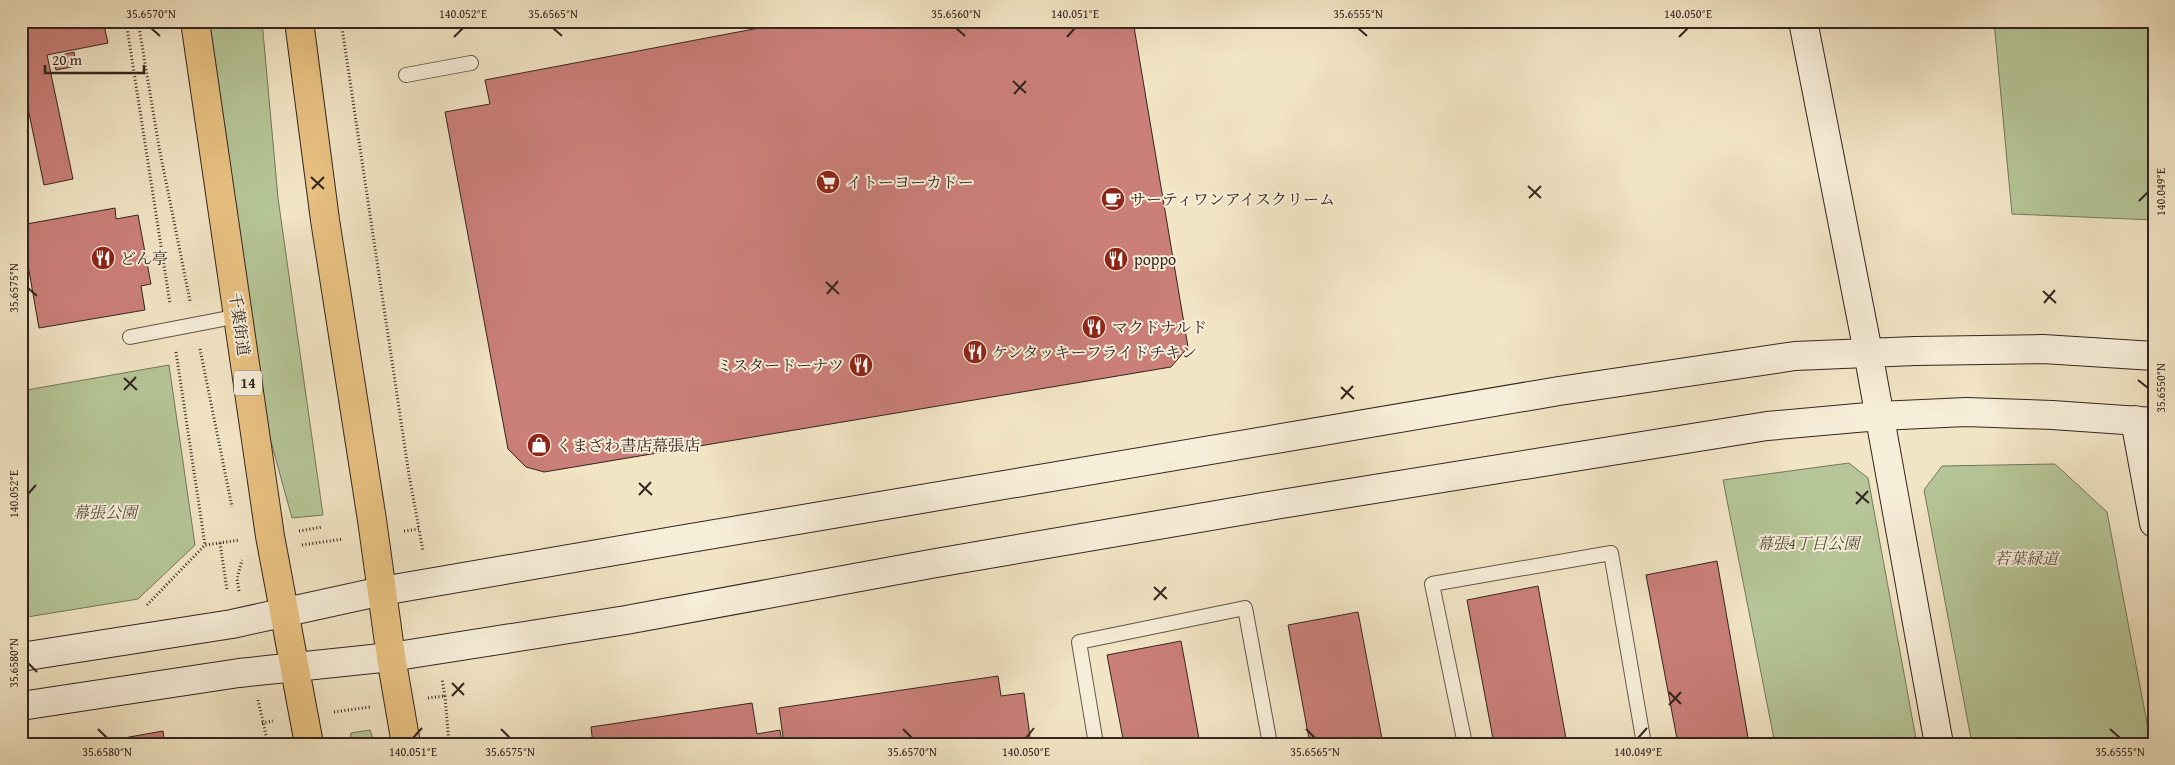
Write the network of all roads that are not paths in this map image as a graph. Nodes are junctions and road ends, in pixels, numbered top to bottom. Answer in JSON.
{"nodes":[{"id":1,"x":195,"y":21,"type":"edge"},
{"id":2,"x":299,"y":21,"type":"edge"},
{"id":3,"x":1803,"y":21,"type":"edge"},
{"id":4,"x":471,"y":63,"type":"dead end"},
{"id":5,"x":406,"y":75,"type":"dead end"},
{"id":6,"x":238,"y":316,"type":"junction"},
{"id":7,"x":130,"y":336,"type":"dead end"},
{"id":8,"x":1868,"y":352,"type":"junction"},
{"id":9,"x":2154,"y":356,"type":"edge"},
{"id":10,"x":1879,"y":416,"type":"junction"},
{"id":11,"x":2144,"y":421,"type":"edge"},
{"id":12,"x":2154,"y":523,"type":"edge"},
{"id":13,"x":382,"y":592,"type":"junction"},
{"id":14,"x":286,"y":613,"type":"junction"},
{"id":15,"x":391,"y":656,"type":"junction"},
{"id":16,"x":21,"y":657,"type":"edge"},
{"id":17,"x":296,"y":668,"type":"junction"},
{"id":18,"x":21,"y":706,"type":"edge"},
{"id":19,"x":309,"y":744,"type":"edge"},
{"id":20,"x":406,"y":744,"type":"edge"},
{"id":21,"x":1096,"y":744,"type":"edge"},
{"id":22,"x":1270,"y":744,"type":"edge"},
{"id":23,"x":1465,"y":744,"type":"edge"},
{"id":24,"x":1644,"y":744,"type":"edge"},
{"id":25,"x":1939,"y":744,"type":"edge"}],
"edges":[{"from":1,"to":6,"type":"highway","name":"千葉街道","number":"14"},
{"from":2,"to":13,"type":"highway"},
{"from":3,"to":8,"type":"street"},
{"from":4,"to":5,"type":"lane"},
{"from":6,"to":7,"type":"lane"},
{"from":6,"to":14,"type":"highway","name":"千葉街道","number":"14"},
{"from":8,"to":9,"type":"street"},
{"from":8,"to":10,"type":"street"},
{"from":8,"to":13,"type":"street"},
{"from":10,"to":11,"type":"street"},
{"from":10,"to":15,"type":"street"},
{"from":10,"to":25,"type":"street"},
{"from":11,"to":12,"type":"street"},
{"from":13,"to":14,"type":"street"},
{"from":13,"to":15,"type":"highway"},
{"from":14,"to":16,"type":"street"},
{"from":14,"to":17,"type":"highway","name":"千葉街道","number":"14"},
{"from":15,"to":17,"type":"street"},
{"from":15,"to":20,"type":"highway"},
{"from":17,"to":18,"type":"street"},
{"from":17,"to":19,"type":"highway","name":"千葉街道","number":"14"},
{"from":21,"to":22,"type":"lane"},
{"from":23,"to":24,"type":"lane"}]}
